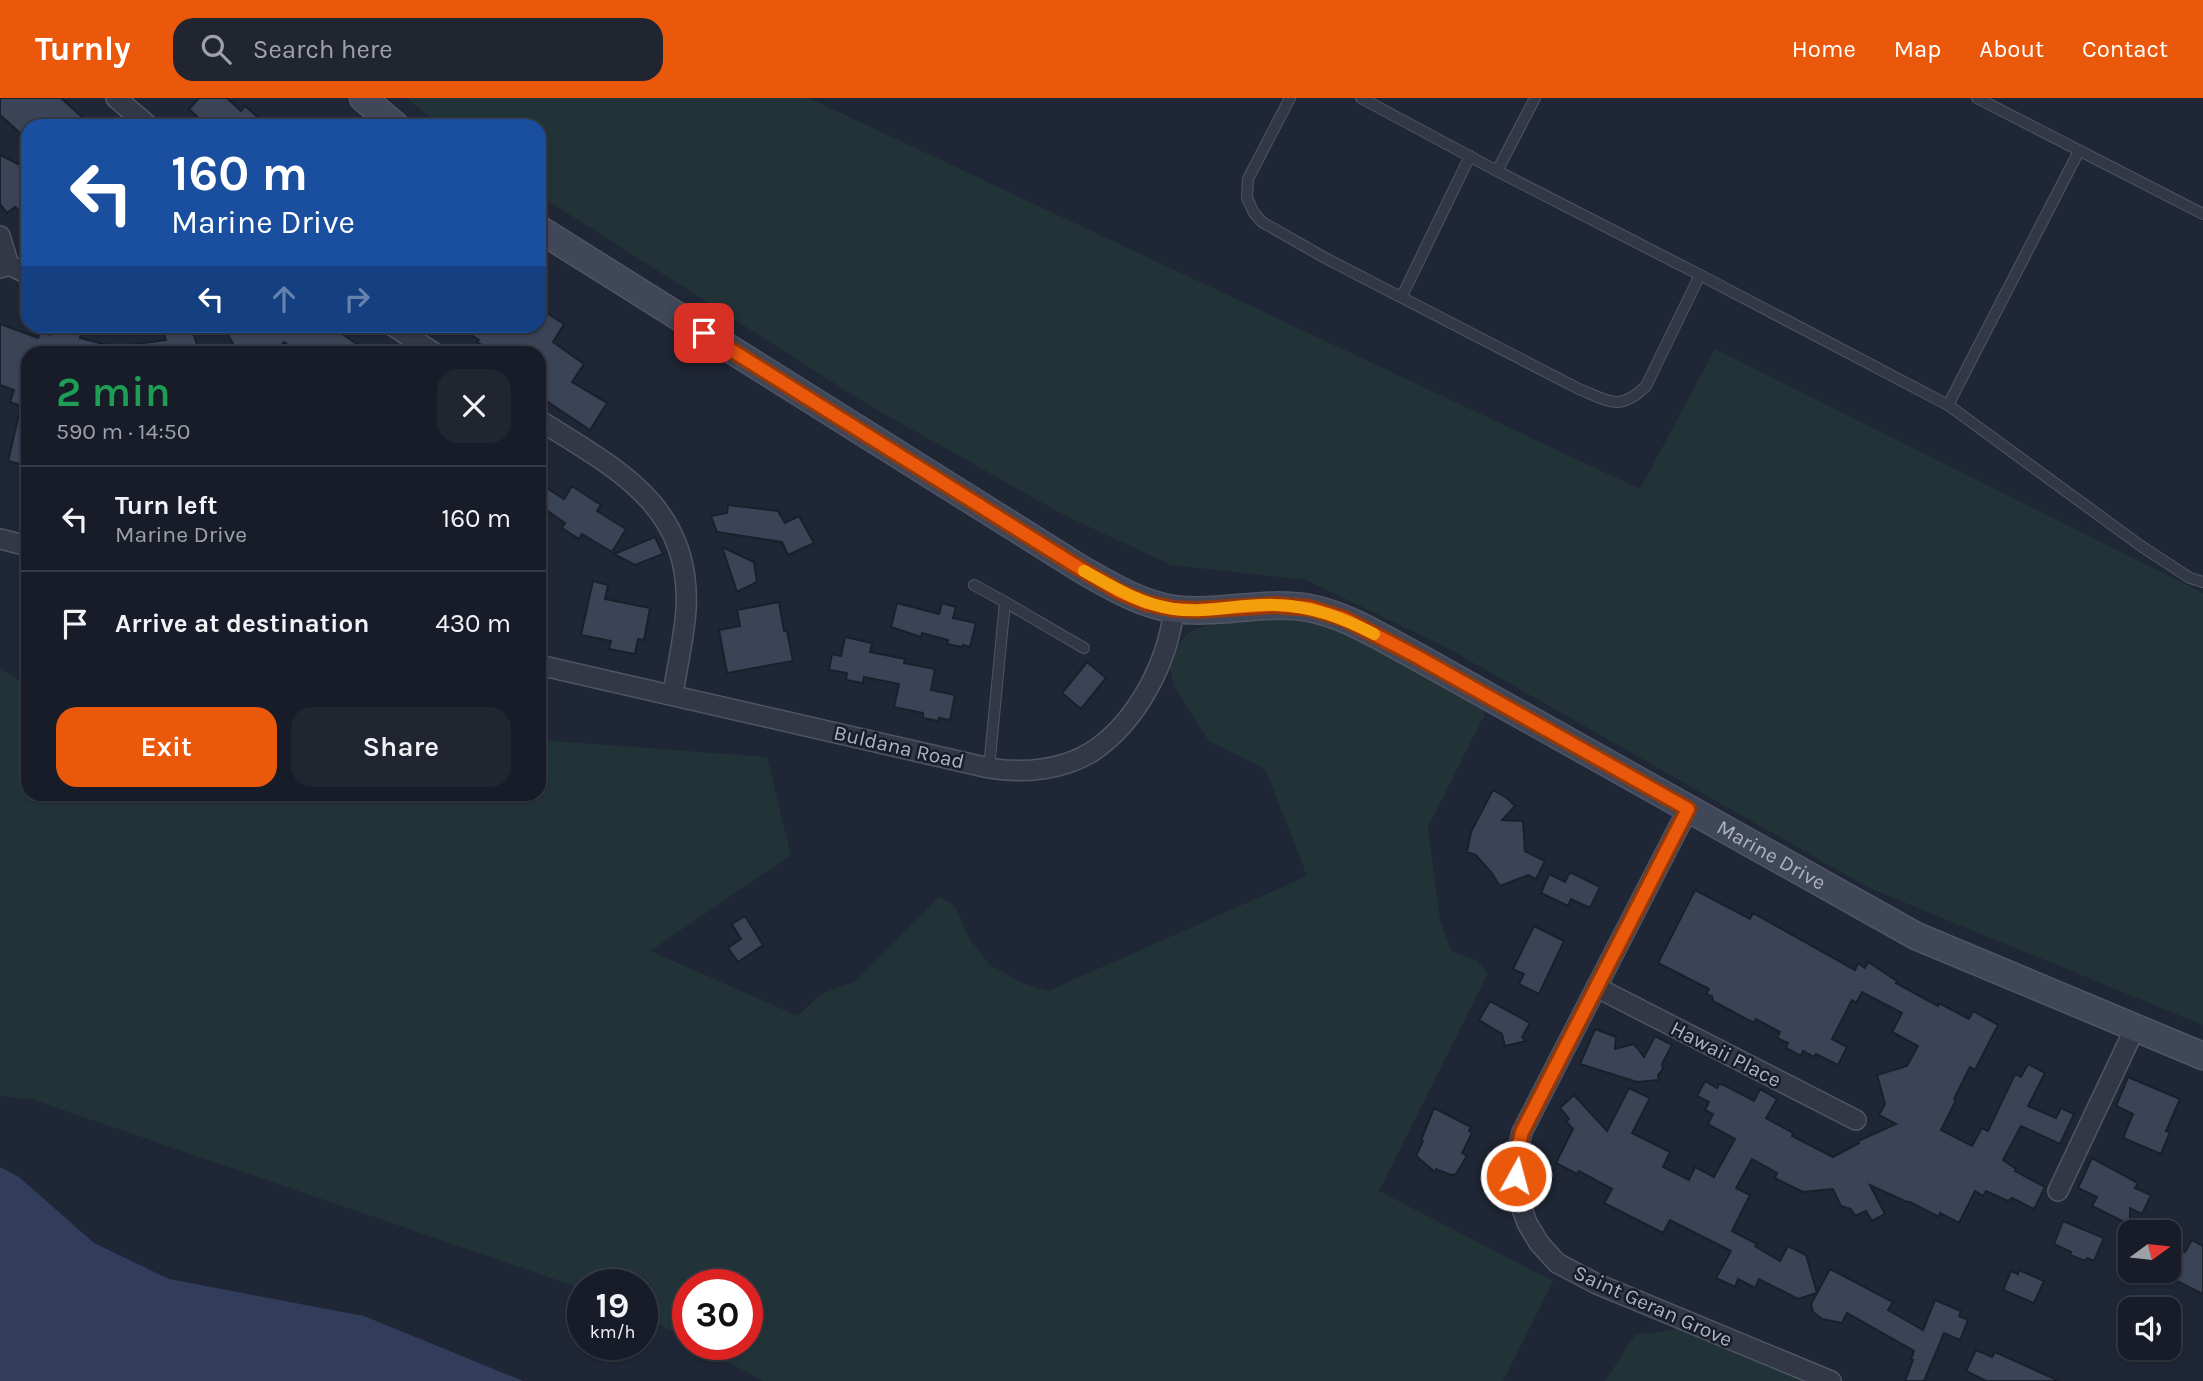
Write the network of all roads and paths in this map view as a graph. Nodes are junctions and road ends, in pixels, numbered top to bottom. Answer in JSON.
{"nodes":[{"id":1,"x":116,"y":98,"type":"edge"},
{"id":2,"x":363,"y":98,"type":"edge"},
{"id":3,"x":1290,"y":98,"type":"edge"},
{"id":4,"x":1361,"y":98,"type":"edge"},
{"id":5,"x":1535,"y":98,"type":"edge"},
{"id":6,"x":1977,"y":98,"type":"edge"},
{"id":7,"x":141,"y":119,"type":"edge"},
{"id":8,"x":388,"y":119,"type":"edge"},
{"id":9,"x":2079,"y":150,"type":"junction"},
{"id":10,"x":1470,"y":156,"type":"junction"},
{"id":11,"x":1497,"y":171,"type":"junction"},
{"id":12,"x":2203,"y":214,"type":"edge"},
{"id":13,"x":546,"y":233,"type":"edge"},
{"id":14,"x":0,"y":236,"type":"edge"},
{"id":15,"x":17,"y":268,"type":"edge"},
{"id":16,"x":1700,"y":275,"type":"junction"},
{"id":17,"x":1402,"y":296,"type":"junction"},
{"id":18,"x":404,"y":333,"type":"edge"},
{"id":19,"x":424,"y":346,"type":"edge"},
{"id":20,"x":1948,"y":405,"type":"junction"},
{"id":21,"x":546,"y":424,"type":"edge"},
{"id":22,"x":0,"y":539,"type":"edge"},
{"id":23,"x":21,"y":544,"type":"edge"},
{"id":24,"x":2203,"y":582,"type":"edge"},
{"id":25,"x":974,"y":585,"type":"dead end"},
{"id":26,"x":1005,"y":602,"type":"junction"},
{"id":27,"x":1174,"y":609,"type":"junction"},
{"id":28,"x":1084,"y":648,"type":"dead end"},
{"id":29,"x":546,"y":667,"type":"edge"},
{"id":30,"x":673,"y":694,"type":"junction"},
{"id":31,"x":989,"y":768,"type":"junction"},
{"id":32,"x":1688,"y":809,"type":"junction"},
{"id":33,"x":1596,"y":987,"type":"junction"},
{"id":34,"x":2136,"y":1028,"type":"junction"},
{"id":35,"x":2203,"y":1056,"type":"edge"},
{"id":36,"x":1856,"y":1120,"type":"dead end"},
{"id":37,"x":2058,"y":1191,"type":"dead end"},
{"id":38,"x":1831,"y":1381,"type":"edge"}],
"edges":[{"from":1,"to":7,"type":"street"},
{"from":2,"to":8,"type":"street"},
{"from":3,"to":17,"type":"lane"},
{"from":4,"to":10,"type":"lane"},
{"from":5,"to":11,"type":"lane"},
{"from":6,"to":9,"type":"lane"},
{"from":9,"to":12,"type":"lane"},
{"from":9,"to":20,"type":"lane"},
{"from":10,"to":11,"type":"lane"},
{"from":10,"to":17,"type":"lane"},
{"from":11,"to":16,"type":"lane"},
{"from":13,"to":27,"type":"street","name":"Marine Drive"},
{"from":14,"to":15,"type":"street"},
{"from":16,"to":17,"type":"lane"},
{"from":16,"to":20,"type":"lane"},
{"from":18,"to":19,"type":"street"},
{"from":20,"to":24,"type":"lane"},
{"from":21,"to":30,"type":"street"},
{"from":22,"to":23,"type":"street"},
{"from":25,"to":26,"type":"lane"},
{"from":26,"to":28,"type":"lane"},
{"from":26,"to":31,"type":"lane"},
{"from":27,"to":31,"type":"street","name":"Buldana Road"},
{"from":27,"to":32,"type":"street","name":"Marine Drive"},
{"from":29,"to":30,"type":"street","name":"Buldana Road"},
{"from":30,"to":31,"type":"street","name":"Buldana Road"},
{"from":32,"to":33,"type":"street","name":"Saint Geran Grove"},
{"from":32,"to":34,"type":"street","name":"Marine Drive"},
{"from":33,"to":36,"type":"street","name":"Hawaii Place"},
{"from":33,"to":38,"type":"street","name":"Saint Geran Grove"},
{"from":34,"to":35,"type":"street","name":"Marine Drive"},
{"from":34,"to":37,"type":"street"}]}
